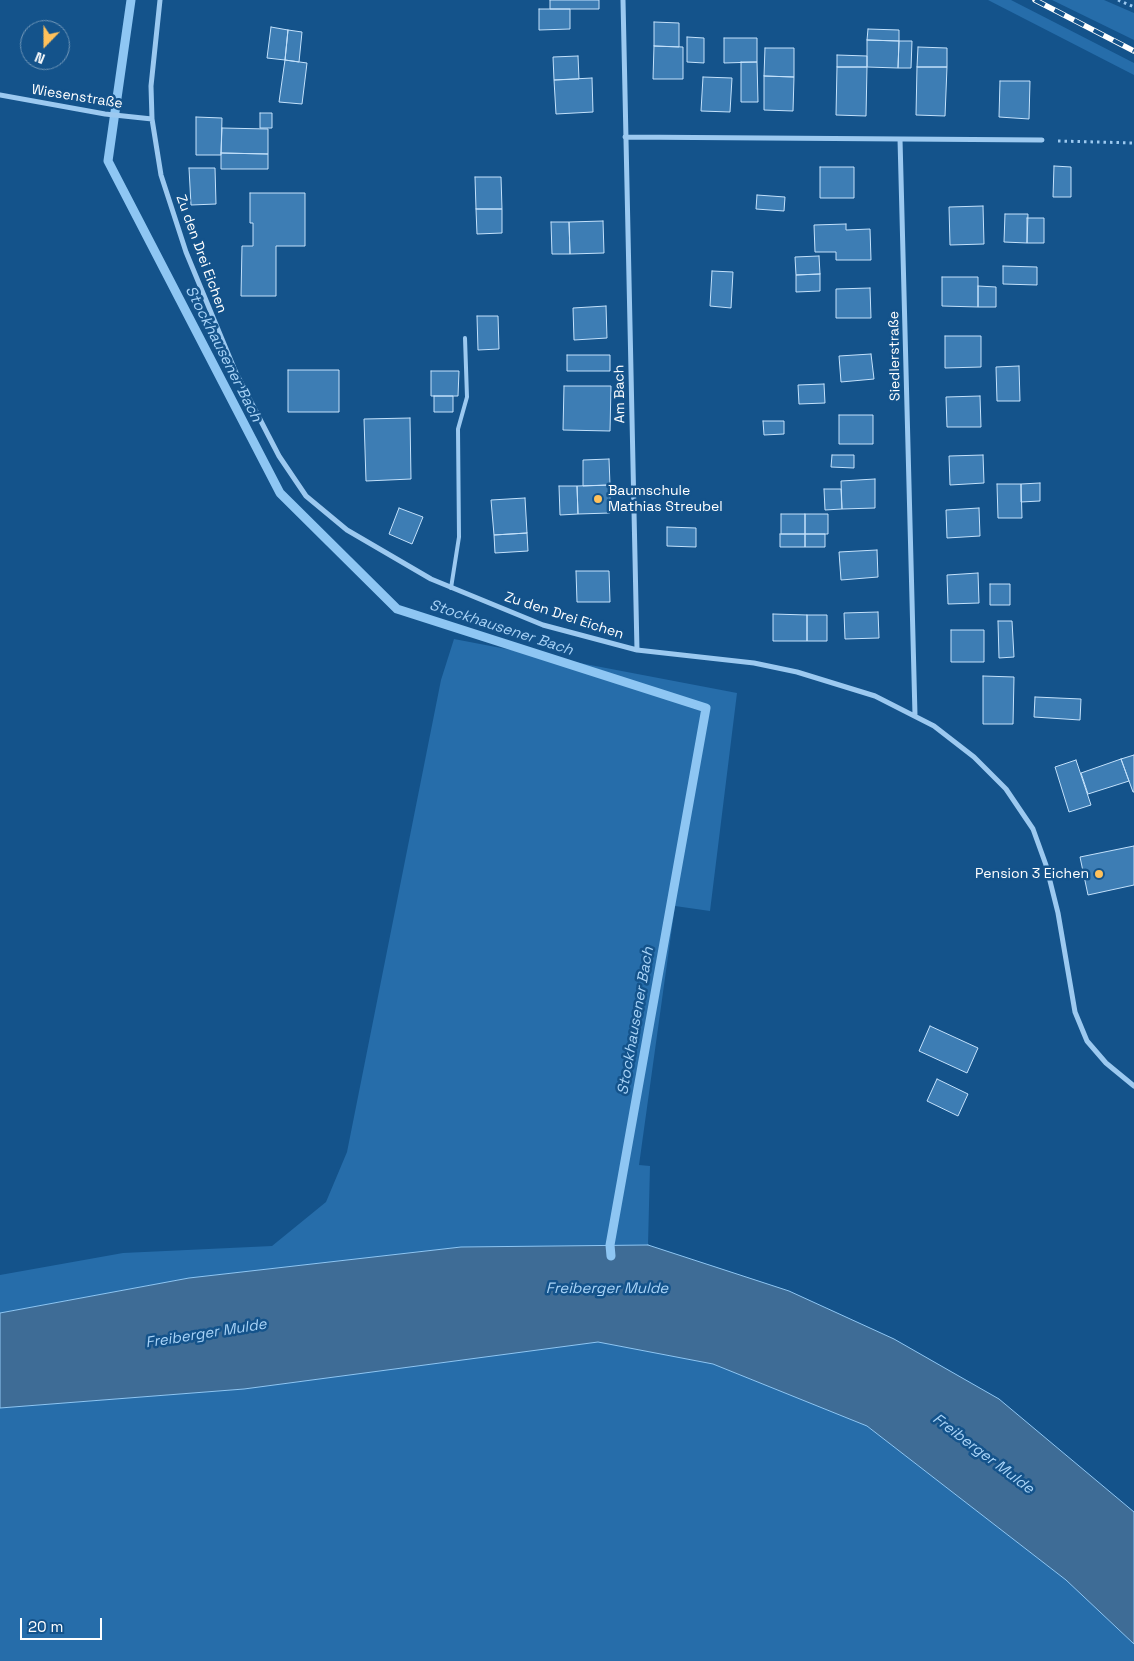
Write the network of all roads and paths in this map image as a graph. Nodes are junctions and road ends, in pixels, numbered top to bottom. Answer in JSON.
{"nodes":[{"id":1,"x":160,"y":0,"type":"edge"},
{"id":2,"x":623,"y":0,"type":"edge"},
{"id":3,"x":1118,"y":0,"type":"edge"},
{"id":4,"x":1134,"y":8,"type":"edge"},
{"id":5,"x":0,"y":95,"type":"edge"},
{"id":6,"x":152,"y":119,"type":"junction"},
{"id":7,"x":625,"y":137,"type":"junction"},
{"id":8,"x":900,"y":139,"type":"junction"},
{"id":9,"x":1042,"y":140,"type":"joint"},
{"id":10,"x":1134,"y":144,"type":"edge"},
{"id":11,"x":465,"y":338,"type":"dead end"},
{"id":12,"x":451,"y":588,"type":"junction"},
{"id":13,"x":638,"y":650,"type":"junction"},
{"id":14,"x":915,"y":715,"type":"junction"},
{"id":15,"x":1134,"y":1086,"type":"edge"}],
"edges":[{"from":1,"to":6,"type":"street","name":"Zu den Drei Eichen"},
{"from":2,"to":7,"type":"street","name":"Am Bach"},
{"from":3,"to":4,"type":"path"},
{"from":5,"to":6,"type":"street","name":"Wiesenstraße"},
{"from":6,"to":12,"type":"street","name":"Zu den Drei Eichen"},
{"from":7,"to":8,"type":"street"},
{"from":7,"to":13,"type":"street","name":"Am Bach"},
{"from":8,"to":9,"type":"street"},
{"from":8,"to":14,"type":"street","name":"Siedlerstraße"},
{"from":9,"to":10,"type":"path"},
{"from":11,"to":12,"type":"lane"},
{"from":12,"to":13,"type":"street","name":"Zu den Drei Eichen"},
{"from":13,"to":14,"type":"street","name":"Zu den Drei Eichen"},
{"from":14,"to":15,"type":"street","name":"Zu den Drei Eichen"}]}
